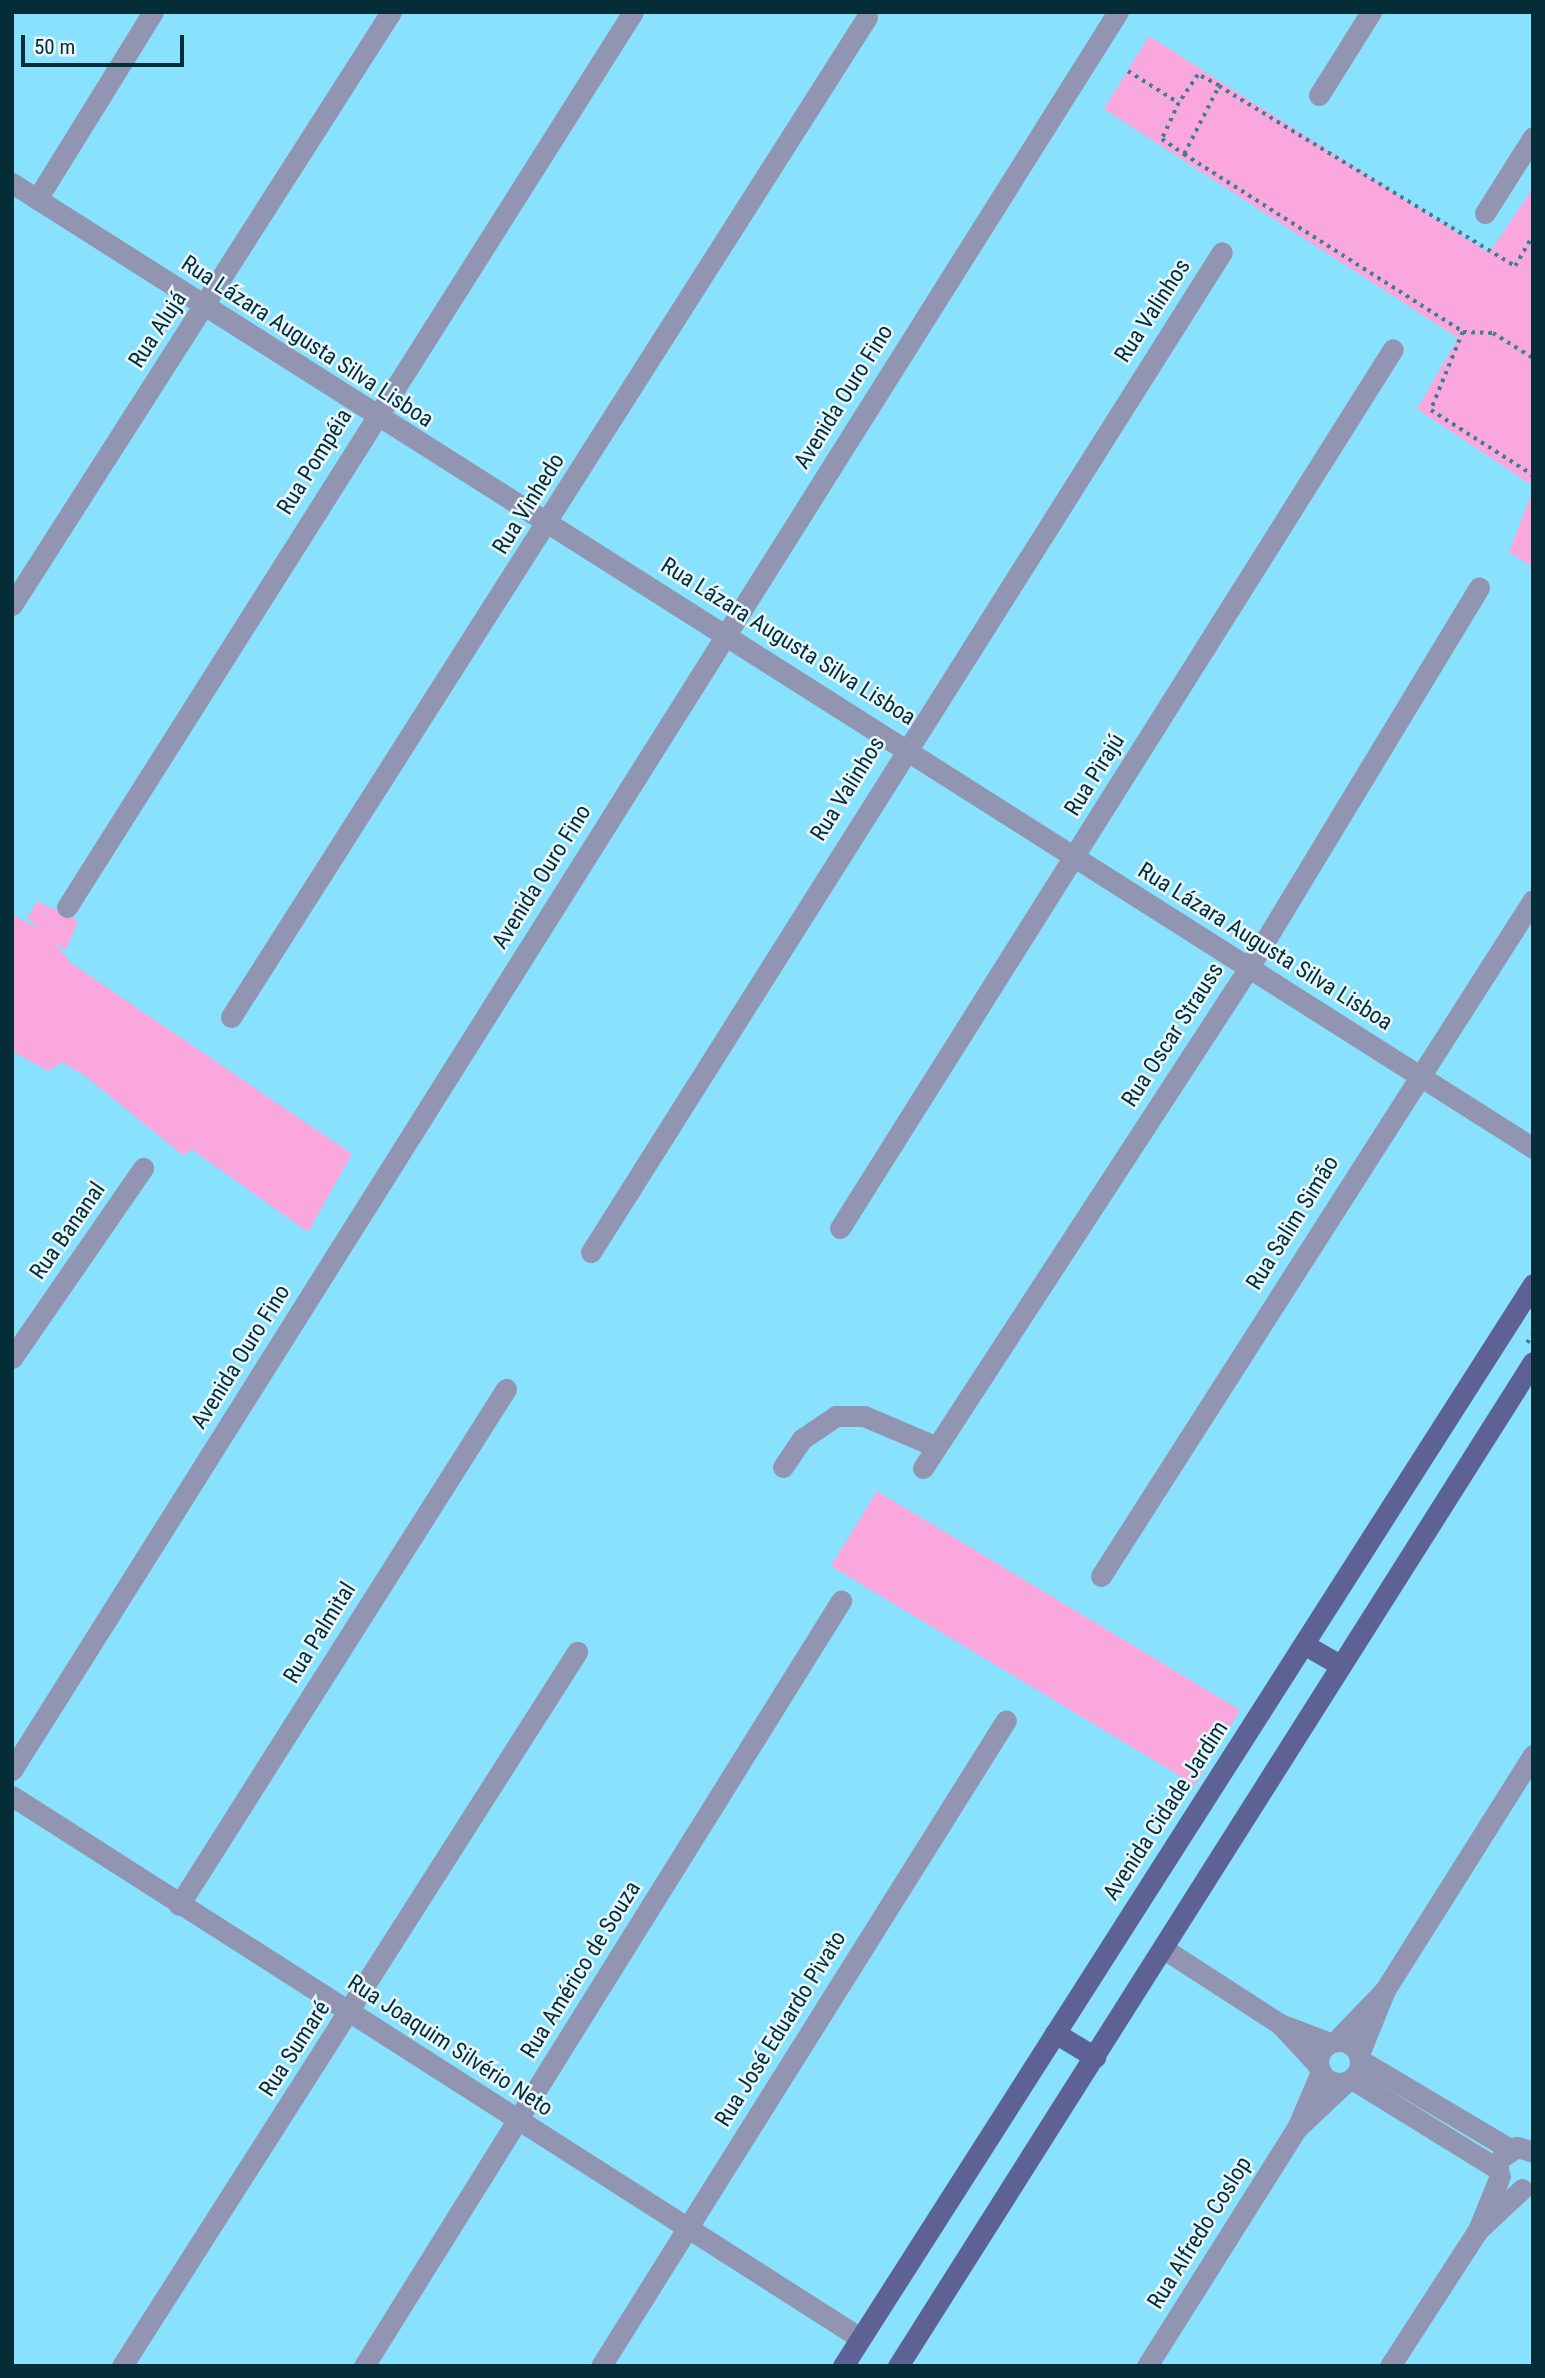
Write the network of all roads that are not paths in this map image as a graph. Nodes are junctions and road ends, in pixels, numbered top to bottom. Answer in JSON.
{"nodes":[{"id":1,"x":153,"y":12,"type":"edge"},
{"id":2,"x":391,"y":12,"type":"edge"},
{"id":3,"x":633,"y":12,"type":"edge"},
{"id":4,"x":1118,"y":12,"type":"edge"},
{"id":5,"x":1371,"y":12,"type":"edge"},
{"id":6,"x":867,"y":18,"type":"dead end"},
{"id":7,"x":1319,"y":94,"type":"dead end"},
{"id":8,"x":1533,"y":137,"type":"edge"},
{"id":9,"x":12,"y":183,"type":"edge"},
{"id":10,"x":37,"y":199,"type":"junction"},
{"id":11,"x":1485,"y":213,"type":"dead end"},
{"id":12,"x":1222,"y":252,"type":"dead end"},
{"id":13,"x":204,"y":307,"type":"junction"},
{"id":14,"x":1394,"y":349,"type":"dead end"},
{"id":15,"x":374,"y":418,"type":"junction"},
{"id":16,"x":548,"y":523,"type":"junction"},
{"id":17,"x":1479,"y":588,"type":"dead end"},
{"id":18,"x":12,"y":604,"type":"edge"},
{"id":19,"x":726,"y":633,"type":"junction"},
{"id":20,"x":905,"y":747,"type":"junction"},
{"id":21,"x":1075,"y":856,"type":"junction"},
{"id":22,"x":1533,"y":900,"type":"edge"},
{"id":23,"x":67,"y":907,"type":"dead end"},
{"id":24,"x":1248,"y":969,"type":"junction"},
{"id":25,"x":231,"y":1017,"type":"dead end"},
{"id":26,"x":1418,"y":1074,"type":"junction"},
{"id":27,"x":1533,"y":1148,"type":"edge"},
{"id":28,"x":143,"y":1168,"type":"dead end"},
{"id":29,"x":840,"y":1228,"type":"dead end"},
{"id":30,"x":592,"y":1252,"type":"dead end"},
{"id":31,"x":1533,"y":1283,"type":"edge"},
{"id":32,"x":12,"y":1358,"type":"edge"},
{"id":33,"x":1533,"y":1362,"type":"edge"},
{"id":34,"x":506,"y":1389,"type":"dead end"},
{"id":35,"x":937,"y":1447,"type":"junction"},
{"id":36,"x":783,"y":1467,"type":"dead end"},
{"id":37,"x":923,"y":1468,"type":"dead end"},
{"id":38,"x":1101,"y":1576,"type":"dead end"},
{"id":39,"x":841,"y":1601,"type":"dead end"},
{"id":40,"x":1307,"y":1646,"type":"junction"},
{"id":41,"x":577,"y":1652,"type":"dead end"},
{"id":42,"x":1341,"y":1666,"type":"junction"},
{"id":43,"x":1006,"y":1720,"type":"dead end"},
{"id":44,"x":1533,"y":1755,"type":"edge"},
{"id":45,"x":12,"y":1770,"type":"edge"},
{"id":46,"x":12,"y":1796,"type":"edge"},
{"id":47,"x":179,"y":1905,"type":"junction"},
{"id":48,"x":1164,"y":1949,"type":"junction"},
{"id":49,"x":1385,"y":1990,"type":"junction"},
{"id":50,"x":350,"y":2012,"type":"junction"},
{"id":51,"x":1280,"y":2024,"type":"junction"},
{"id":52,"x":1055,"y":2033,"type":"junction"},
{"id":53,"x":1333,"y":2042,"type":"junction"},
{"id":54,"x":1095,"y":2057,"type":"junction"},
{"id":55,"x":1354,"y":2068,"type":"junction"},
{"id":56,"x":1320,"y":2069,"type":"junction"},
{"id":57,"x":517,"y":2122,"type":"junction"},
{"id":58,"x":1297,"y":2127,"type":"junction"},
{"id":59,"x":1533,"y":2132,"type":"edge"},
{"id":60,"x":1465,"y":2136,"type":"junction"},
{"id":61,"x":1520,"y":2149,"type":"edge"},
{"id":62,"x":1499,"y":2172,"type":"junction"},
{"id":63,"x":1529,"y":2188,"type":"edge"},
{"id":64,"x":688,"y":2228,"type":"junction"},
{"id":65,"x":1478,"y":2230,"type":"junction"},
{"id":66,"x":860,"y":2338,"type":"junction"},
{"id":67,"x":900,"y":2365,"type":"edge"},
{"id":68,"x":122,"y":2366,"type":"edge"},
{"id":69,"x":364,"y":2366,"type":"edge"},
{"id":70,"x":601,"y":2366,"type":"edge"},
{"id":71,"x":843,"y":2366,"type":"edge"},
{"id":72,"x":1147,"y":2366,"type":"edge"},
{"id":73,"x":1390,"y":2366,"type":"edge"}],
"edges":[{"from":1,"to":10,"type":"street"},
{"from":2,"to":13,"type":"street","name":"Rua Alujá"},
{"from":3,"to":15,"type":"street","name":"Rua Pompéia"},
{"from":4,"to":19,"type":"street","name":"Avenida Ouro Fino"},
{"from":5,"to":7,"type":"street"},
{"from":6,"to":16,"type":"street","name":"Rua Vinhedo"},
{"from":8,"to":11,"type":"street"},
{"from":9,"to":10,"type":"street","name":"Rua Lázara Augusta Silva Lisboa"},
{"from":10,"to":13,"type":"street","name":"Rua Lázara Augusta Silva Lisboa"},
{"from":12,"to":20,"type":"street","name":"Rua Valinhos"},
{"from":13,"to":15,"type":"street","name":"Rua Lázara Augusta Silva Lisboa"},
{"from":13,"to":18,"type":"street","name":"Rua Alujá"},
{"from":14,"to":21,"type":"street","name":"Rua Pirajú"},
{"from":15,"to":16,"type":"street","name":"Rua Lázara Augusta Silva Lisboa"},
{"from":15,"to":23,"type":"street","name":"Rua Pompéia"},
{"from":16,"to":19,"type":"street","name":"Rua Lázara Augusta Silva Lisboa"},
{"from":16,"to":25,"type":"street","name":"Rua Vinhedo"},
{"from":17,"to":24,"type":"street","name":"Rua Oscar Strauss"},
{"from":19,"to":20,"type":"street","name":"Rua Lázara Augusta Silva Lisboa"},
{"from":19,"to":45,"type":"street","name":"Avenida Ouro Fino"},
{"from":20,"to":21,"type":"street","name":"Rua Lázara Augusta Silva Lisboa"},
{"from":20,"to":30,"type":"street","name":"Rua Valinhos"},
{"from":21,"to":24,"type":"street","name":"Rua Lázara Augusta Silva Lisboa"},
{"from":21,"to":29,"type":"street","name":"Rua Pirajú"},
{"from":22,"to":26,"type":"street","name":"Rua Salim Simão"},
{"from":24,"to":26,"type":"street","name":"Rua Lázara Augusta Silva Lisboa"},
{"from":24,"to":35,"type":"street","name":"Rua Oscar Strauss"},
{"from":26,"to":27,"type":"street","name":"Rua Lázara Augusta Silva Lisboa"},
{"from":26,"to":38,"type":"street","name":"Rua Salim Simão"},
{"from":28,"to":32,"type":"street","name":"Rua Bananal"},
{"from":31,"to":40,"type":"main road","name":"Avenida Cidade Jardim"},
{"from":33,"to":42,"type":"main road"},
{"from":34,"to":47,"type":"street","name":"Rua Palmital"},
{"from":35,"to":36,"type":"street"},
{"from":35,"to":37,"type":"street","name":"Rua Oscar Strauss"},
{"from":39,"to":57,"type":"street","name":"Rua Américo de Souza"},
{"from":40,"to":42,"type":"main road"},
{"from":40,"to":52,"type":"main road","name":"Avenida Cidade Jardim"},
{"from":41,"to":50,"type":"street","name":"Rua Sumaré"},
{"from":42,"to":48,"type":"main road"},
{"from":43,"to":64,"type":"street","name":"Rua José Eduardo Pivato"},
{"from":44,"to":49,"type":"street","name":"Rua Alfredo Coslop"},
{"from":46,"to":47,"type":"street","name":"Rua Joaquim Silvério Neto"},
{"from":47,"to":50,"type":"street","name":"Rua Joaquim Silvério Neto"},
{"from":48,"to":51,"type":"street"},
{"from":48,"to":54,"type":"main road"},
{"from":49,"to":53,"type":"street","name":"Rua Alfredo Coslop"},
{"from":49,"to":55,"type":"street","name":"Rua Alfredo Coslop"},
{"from":50,"to":57,"type":"street","name":"Rua Joaquim Silvério Neto"},
{"from":50,"to":68,"type":"street","name":"Rua Sumaré"},
{"from":51,"to":53,"type":"street"},
{"from":51,"to":56,"type":"street"},
{"from":52,"to":54,"type":"main road"},
{"from":52,"to":66,"type":"main road","name":"Avenida Cidade Jardim"},
{"from":53,"to":55,"type":"street"},
{"from":53,"to":56,"type":"street","name":"Rua Alfredo Coslop"},
{"from":54,"to":67,"type":"main road"},
{"from":55,"to":56,"type":"street"},
{"from":55,"to":58,"type":"street","name":"Rua Alfredo Coslop"},
{"from":55,"to":60,"type":"street"},
{"from":56,"to":58,"type":"street","name":"Rua Alfredo Coslop"},
{"from":57,"to":64,"type":"street","name":"Rua Joaquim Silvério Neto"},
{"from":57,"to":69,"type":"street","name":"Rua Américo de Souza"},
{"from":58,"to":72,"type":"street","name":"Rua Alfredo Coslop"},
{"from":59,"to":61,"type":"street"},
{"from":60,"to":61,"type":"street"},
{"from":60,"to":62,"type":"street"},
{"from":61,"to":62,"type":"street"},
{"from":62,"to":63,"type":"street"},
{"from":62,"to":65,"type":"street"},
{"from":63,"to":65,"type":"street"},
{"from":64,"to":66,"type":"street","name":"Rua Joaquim Silvério Neto"},
{"from":64,"to":70,"type":"street","name":"Rua José Eduardo Pivato"},
{"from":65,"to":73,"type":"street"},
{"from":66,"to":71,"type":"main road","name":"Avenida Cidade Jardim"}]}
